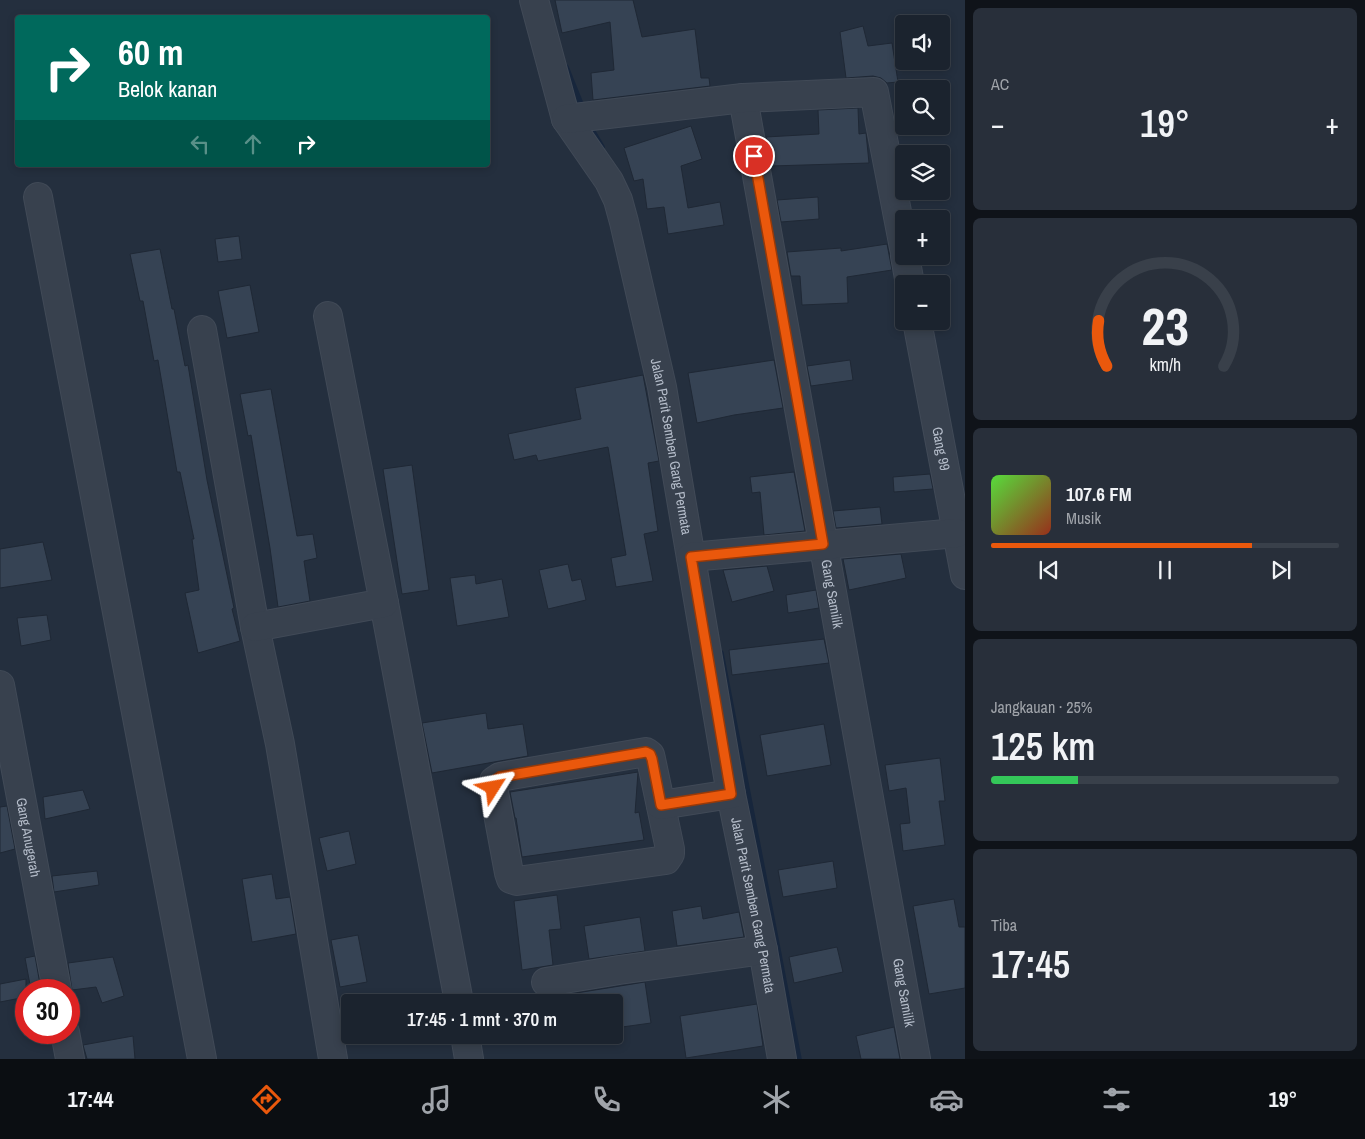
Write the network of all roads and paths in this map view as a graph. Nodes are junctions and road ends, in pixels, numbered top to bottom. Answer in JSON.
{"nodes":[{"id":1,"x":534,"y":0,"type":"edge"},
{"id":2,"x":743,"y":98,"type":"junction"},
{"id":3,"x":566,"y":119,"type":"junction"},
{"id":4,"x":38,"y":197,"type":"dead end"},
{"id":5,"x":897,"y":210,"type":"edge"},
{"id":6,"x":328,"y":316,"type":"dead end"},
{"id":7,"x":202,"y":330,"type":"dead end"},
{"id":8,"x":920,"y":330,"type":"edge"},
{"id":9,"x":957,"y":533,"type":"junction"},
{"id":10,"x":823,"y":544,"type":"junction"},
{"id":11,"x":691,"y":557,"type":"junction"},
{"id":12,"x":965,"y":576,"type":"edge"},
{"id":13,"x":384,"y":603,"type":"junction"},
{"id":14,"x":255,"y":628,"type":"junction"},
{"id":15,"x":0,"y":685,"type":"edge"},
{"id":16,"x":731,"y":794,"type":"junction"},
{"id":17,"x":661,"y":805,"type":"junction"},
{"id":18,"x":763,"y":950,"type":"junction"},
{"id":19,"x":55,"y":979,"type":"edge"},
{"id":20,"x":546,"y":982,"type":"dead end"},
{"id":21,"x":457,"y":994,"type":"edge"},
{"id":22,"x":67,"y":1044,"type":"edge"},
{"id":23,"x":466,"y":1044,"type":"edge"},
{"id":24,"x":70,"y":1059,"type":"edge"},
{"id":25,"x":202,"y":1059,"type":"edge"},
{"id":26,"x":333,"y":1059,"type":"edge"},
{"id":27,"x":469,"y":1059,"type":"edge"},
{"id":28,"x":782,"y":1059,"type":"edge"},
{"id":29,"x":916,"y":1059,"type":"edge"}],
"edges":[{"from":1,"to":3,"type":"street","name":"Jalan Parit Semben Gang Permata"},
{"from":2,"to":3,"type":"street"},
{"from":2,"to":5,"type":"street"},
{"from":2,"to":10,"type":"street","name":"Gang Samilik"},
{"from":3,"to":11,"type":"street","name":"Jalan Parit Semben Gang Permata"},
{"from":4,"to":25,"type":"street"},
{"from":6,"to":13,"type":"street"},
{"from":7,"to":14,"type":"street"},
{"from":8,"to":9,"type":"street","name":"Gang 99"},
{"from":9,"to":10,"type":"street"},
{"from":9,"to":12,"type":"street","name":"Gang 99"},
{"from":10,"to":11,"type":"street"},
{"from":10,"to":29,"type":"street","name":"Gang Samilik"},
{"from":11,"to":16,"type":"street","name":"Jalan Parit Semben Gang Permata"},
{"from":13,"to":14,"type":"street"},
{"from":13,"to":21,"type":"street"},
{"from":14,"to":26,"type":"street"},
{"from":15,"to":19,"type":"street","name":"Gang Anugerah"},
{"from":16,"to":17,"type":"street"},
{"from":16,"to":18,"type":"street","name":"Jalan Parit Semben Gang Permata"},
{"from":17,"to":17,"type":"street"},
{"from":18,"to":20,"type":"street"},
{"from":18,"to":28,"type":"street","name":"Jalan Parit Semben Gang Permata"},
{"from":22,"to":24,"type":"street"},
{"from":23,"to":27,"type":"street"}]}
